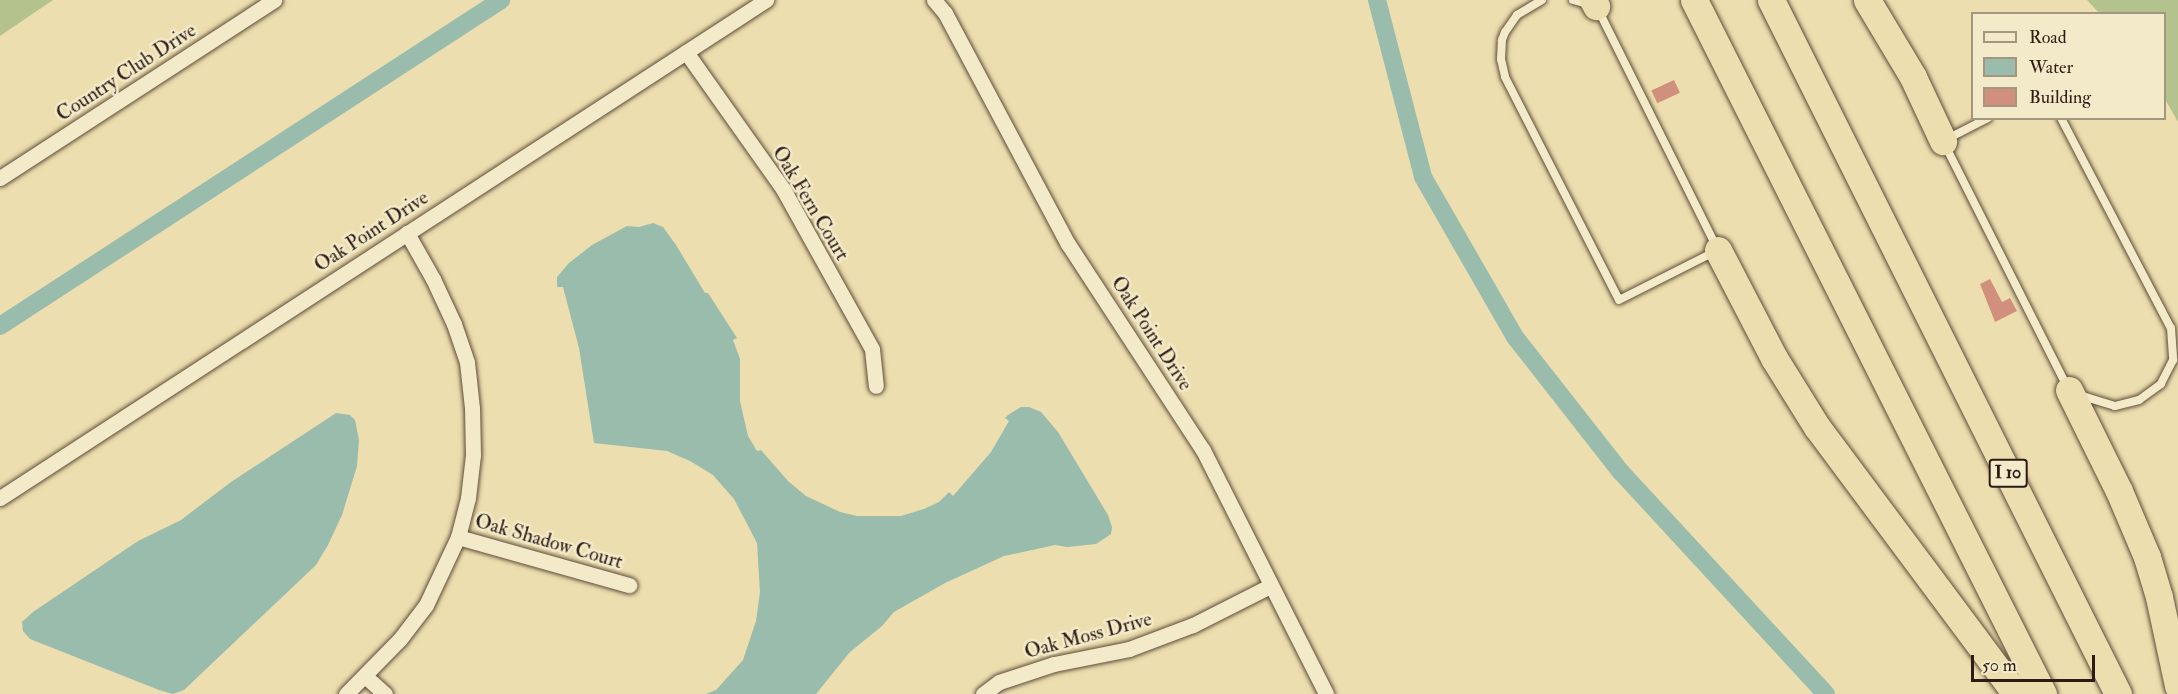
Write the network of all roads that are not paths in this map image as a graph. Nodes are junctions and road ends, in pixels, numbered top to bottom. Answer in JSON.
{"nodes":[{"id":1,"x":274,"y":0,"type":"edge"},
{"id":2,"x":766,"y":0,"type":"edge"},
{"id":3,"x":934,"y":0,"type":"edge"},
{"id":4,"x":1542,"y":0,"type":"edge"},
{"id":5,"x":1694,"y":0,"type":"edge"},
{"id":6,"x":1771,"y":0,"type":"edge"},
{"id":7,"x":1867,"y":0,"type":"edge"},
{"id":8,"x":1588,"y":2,"type":"edge"},
{"id":9,"x":687,"y":52,"type":"junction"},
{"id":10,"x":1984,"y":120,"type":"edge"},
{"id":11,"x":2062,"y":120,"type":"edge"},
{"id":12,"x":1943,"y":141,"type":"junction"},
{"id":13,"x":0,"y":178,"type":"edge"},
{"id":14,"x":407,"y":233,"type":"junction"},
{"id":15,"x":1719,"y":250,"type":"junction"},
{"id":16,"x":876,"y":386,"type":"dead end"},
{"id":17,"x":2069,"y":390,"type":"junction"},
{"id":18,"x":0,"y":498,"type":"edge"},
{"id":19,"x":458,"y":537,"type":"junction"},
{"id":20,"x":629,"y":585,"type":"dead end"},
{"id":21,"x":1270,"y":586,"type":"junction"},
{"id":22,"x":365,"y":676,"type":"junction"},
{"id":23,"x":2178,"y":686,"type":"edge"},
{"id":24,"x":346,"y":694,"type":"edge"},
{"id":25,"x":385,"y":694,"type":"edge"},
{"id":26,"x":983,"y":694,"type":"edge"},
{"id":27,"x":1326,"y":694,"type":"edge"},
{"id":28,"x":2016,"y":694,"type":"edge"},
{"id":29,"x":2043,"y":694,"type":"edge"},
{"id":30,"x":2118,"y":694,"type":"edge"}],
"edges":[{"from":1,"to":13,"type":"street","name":"Country Club Drive"},
{"from":2,"to":9,"type":"street","name":"Oak Point Drive"},
{"from":3,"to":21,"type":"street","name":"Oak Point Drive"},
{"from":4,"to":15,"type":"lane"},
{"from":5,"to":29,"type":"highway"},
{"from":6,"to":30,"type":"highway","number":"I 10"},
{"from":7,"to":12,"type":"highway"},
{"from":8,"to":15,"type":"lane"},
{"from":9,"to":14,"type":"street","name":"Oak Point Drive"},
{"from":9,"to":16,"type":"street","name":"Oak Fern Court"},
{"from":10,"to":12,"type":"lane"},
{"from":11,"to":17,"type":"lane"},
{"from":12,"to":17,"type":"lane"},
{"from":14,"to":18,"type":"street","name":"Oak Point Drive"},
{"from":14,"to":19,"type":"street"},
{"from":15,"to":28,"type":"highway"},
{"from":17,"to":23,"type":"highway"},
{"from":19,"to":20,"type":"street","name":"Oak Shadow Court"},
{"from":19,"to":22,"type":"street"},
{"from":21,"to":26,"type":"street","name":"Oak Moss Drive"},
{"from":21,"to":27,"type":"street","name":"Oak Point Drive"},
{"from":22,"to":24,"type":"street"},
{"from":22,"to":25,"type":"street"}]}
